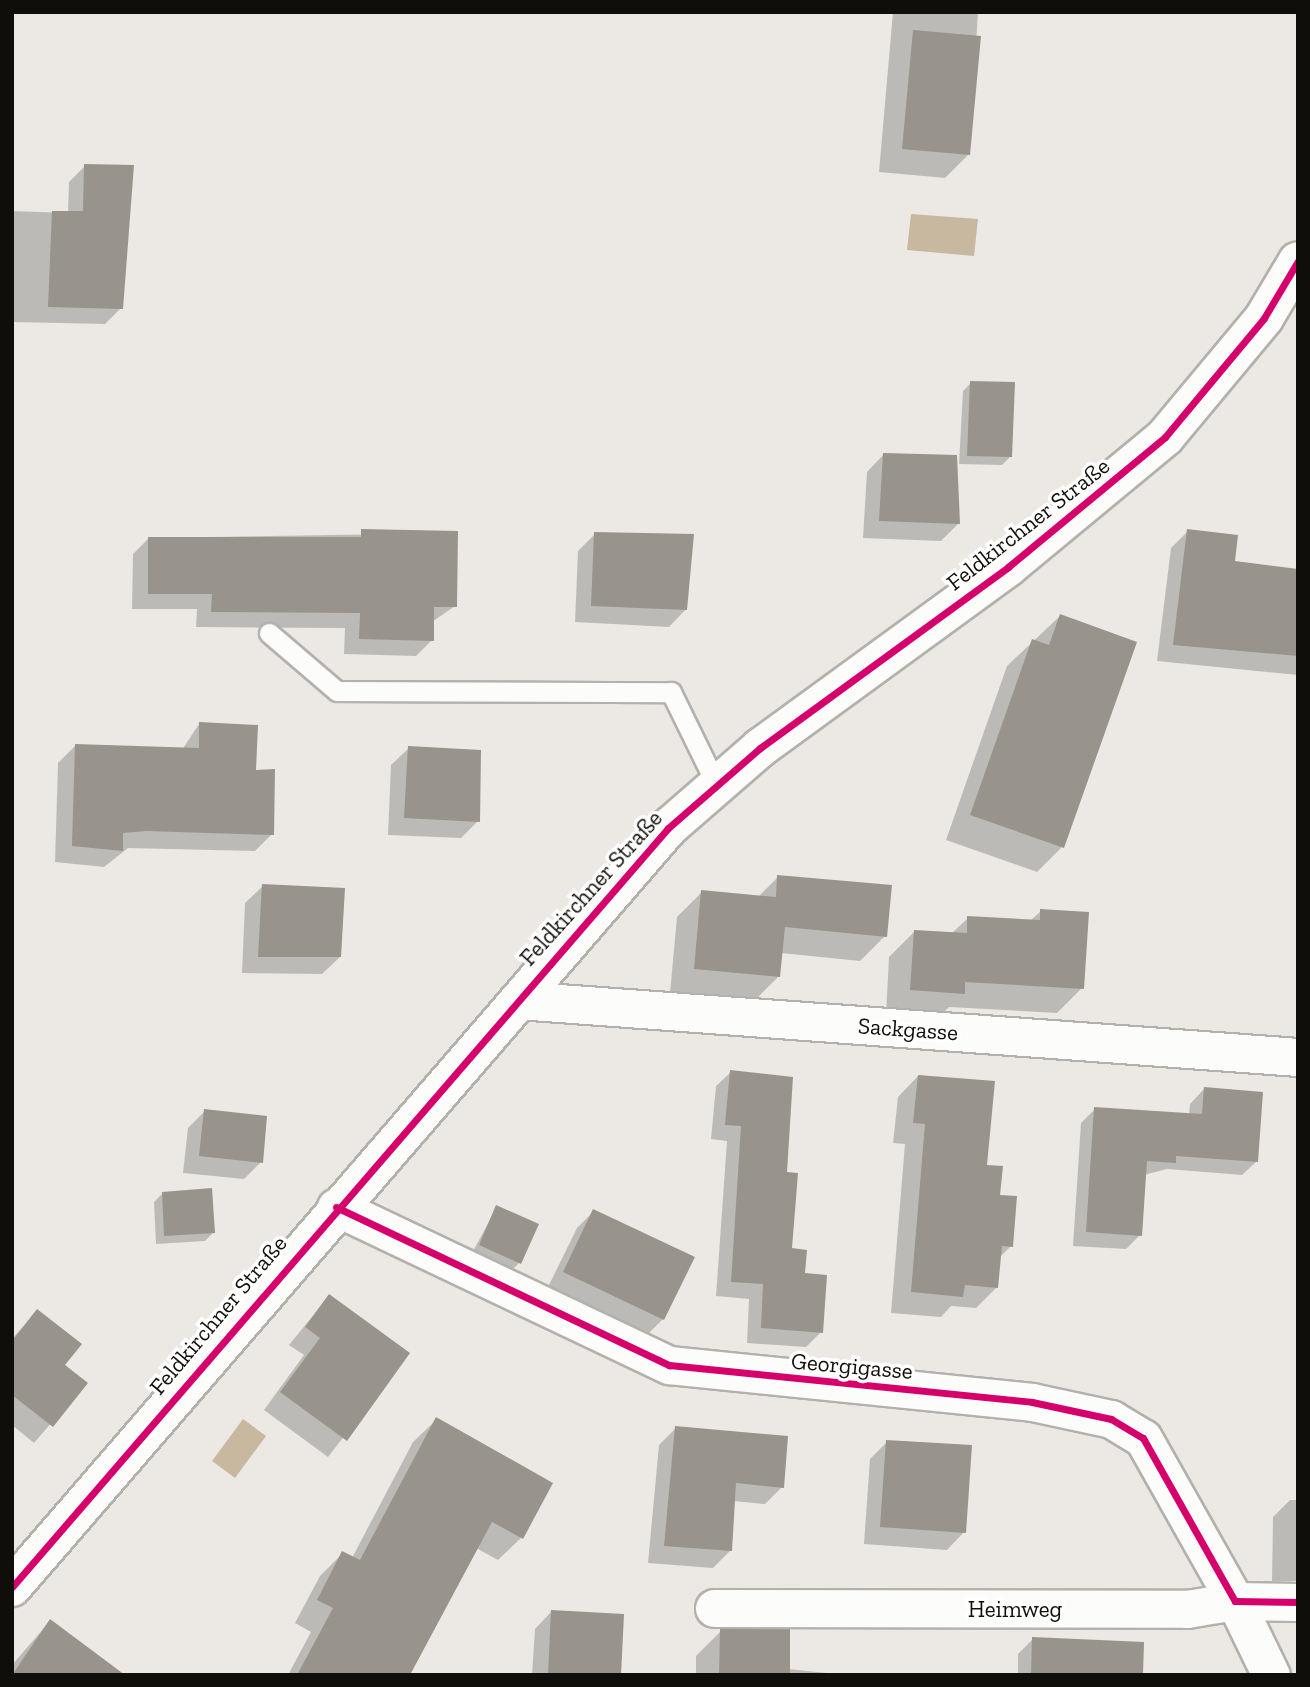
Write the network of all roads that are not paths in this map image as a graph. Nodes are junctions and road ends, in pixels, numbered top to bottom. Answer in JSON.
{"nodes":[{"id":1,"x":1298,"y":261,"type":"edge"},
{"id":2,"x":269,"y":633,"type":"dead end"},
{"id":3,"x":717,"y":786,"type":"junction"},
{"id":4,"x":518,"y":1000,"type":"junction"},
{"id":5,"x":1298,"y":1058,"type":"edge"},
{"id":6,"x":336,"y":1206,"type":"junction"},
{"id":7,"x":12,"y":1587,"type":"edge"},
{"id":8,"x":1235,"y":1601,"type":"junction"},
{"id":9,"x":1298,"y":1602,"type":"edge"},
{"id":10,"x":713,"y":1608,"type":"dead end"},
{"id":11,"x":1271,"y":1675,"type":"edge"}],
"edges":[{"from":1,"to":3,"type":"street","name":"Feldkirchner Straße"},
{"from":2,"to":3,"type":"lane"},
{"from":3,"to":4,"type":"street","name":"Feldkirchner Straße"},
{"from":4,"to":5,"type":"street","name":"Sackgasse"},
{"from":4,"to":6,"type":"street","name":"Feldkirchner Straße"},
{"from":6,"to":7,"type":"street","name":"Feldkirchner Straße"},
{"from":6,"to":8,"type":"street","name":"Georgigasse"},
{"from":8,"to":9,"type":"street"},
{"from":8,"to":10,"type":"street","name":"Heimweg"},
{"from":8,"to":11,"type":"street"}]}
